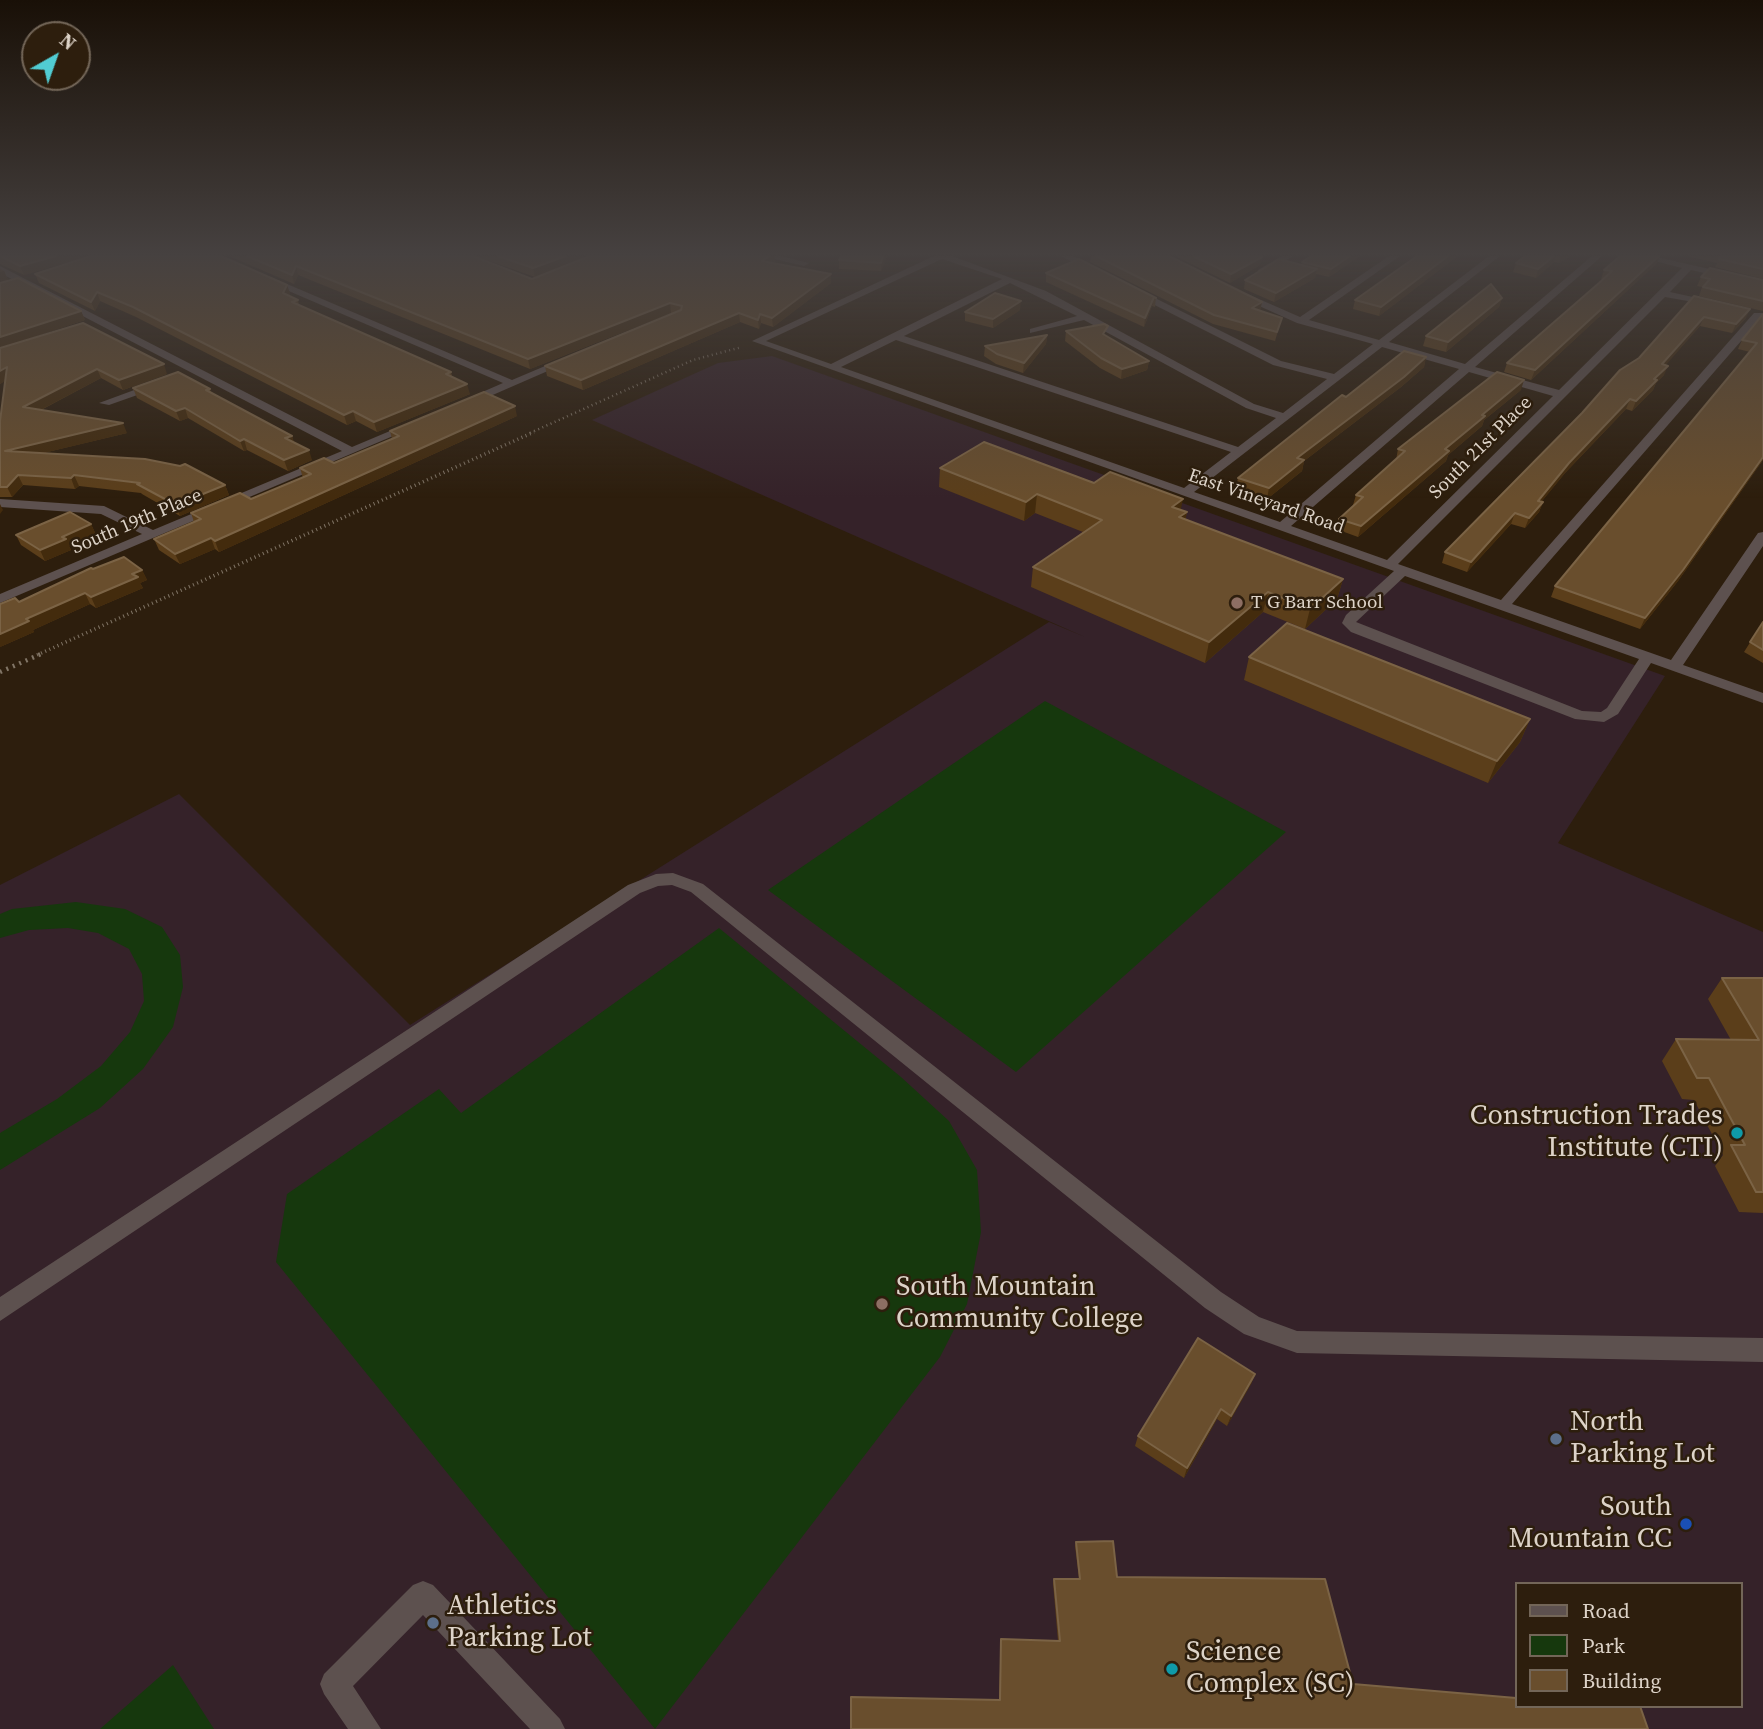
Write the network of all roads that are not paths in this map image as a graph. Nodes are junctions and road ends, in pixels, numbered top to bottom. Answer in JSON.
{"nodes":[{"id":1,"x":131,"y":337,"type":"edge"},
{"id":2,"x":402,"y":337,"type":"edge"},
{"id":3,"x":766,"y":337,"type":"edge"},
{"id":4,"x":894,"y":337,"type":"edge"},
{"id":5,"x":897,"y":337,"type":"edge"},
{"id":6,"x":1121,"y":337,"type":"edge"},
{"id":7,"x":1225,"y":337,"type":"edge"},
{"id":8,"x":1356,"y":337,"type":"edge"},
{"id":9,"x":1390,"y":337,"type":"edge"},
{"id":10,"x":1505,"y":337,"type":"edge"},
{"id":11,"x":1618,"y":337,"type":"edge"},
{"id":12,"x":1736,"y":337,"type":"edge"},
{"id":13,"x":1380,"y":344,"type":"junction"},
{"id":14,"x":574,"y":357,"type":"edge"},
{"id":15,"x":831,"y":368,"type":"junction"},
{"id":16,"x":1468,"y":369,"type":"junction"},
{"id":17,"x":195,"y":370,"type":"junction"},
{"id":18,"x":182,"y":375,"type":"edge"},
{"id":19,"x":1335,"y":378,"type":"junction"},
{"id":20,"x":169,"y":380,"type":"edge"},
{"id":21,"x":510,"y":383,"type":"junction"},
{"id":22,"x":1560,"y":394,"type":"junction"},
{"id":23,"x":105,"y":403,"type":"dead end"},
{"id":24,"x":458,"y":406,"type":"edge"},
{"id":25,"x":1285,"y":417,"type":"junction"},
{"id":26,"x":422,"y":421,"type":"edge"},
{"id":27,"x":351,"y":451,"type":"junction"},
{"id":28,"x":1240,"y":451,"type":"junction"},
{"id":29,"x":1184,"y":494,"type":"junction"},
{"id":30,"x":0,"y":503,"type":"edge"},
{"id":31,"x":1281,"y":528,"type":"junction"},
{"id":32,"x":153,"y":535,"type":"junction"},
{"id":33,"x":1763,"y":536,"type":"edge"},
{"id":34,"x":1396,"y":568,"type":"junction"},
{"id":35,"x":0,"y":599,"type":"edge"},
{"id":36,"x":1503,"y":606,"type":"junction"},
{"id":37,"x":1647,"y":657,"type":"junction"},
{"id":38,"x":1674,"y":667,"type":"junction"},
{"id":39,"x":1763,"y":698,"type":"edge"},
{"id":40,"x":0,"y":1310,"type":"edge"},
{"id":41,"x":1763,"y":1350,"type":"edge"},
{"id":42,"x":366,"y":1729,"type":"edge"},
{"id":43,"x":550,"y":1729,"type":"edge"}],
"edges":[{"from":1,"to":17,"type":"street"},
{"from":2,"to":21,"type":"street"},
{"from":3,"to":15,"type":"street","name":"East Vineyard Road"},
{"from":4,"to":15,"type":"street"},
{"from":5,"to":28,"type":"street"},
{"from":6,"to":25,"type":"street"},
{"from":7,"to":19,"type":"street"},
{"from":8,"to":13,"type":"street"},
{"from":9,"to":13,"type":"street"},
{"from":10,"to":16,"type":"street"},
{"from":11,"to":22,"type":"street","name":"South 21st Place"},
{"from":12,"to":36,"type":"street"},
{"from":13,"to":16,"type":"street"},
{"from":13,"to":19,"type":"street"},
{"from":14,"to":21,"type":"street"},
{"from":15,"to":29,"type":"street","name":"East Vineyard Road"},
{"from":16,"to":22,"type":"street"},
{"from":16,"to":31,"type":"street"},
{"from":17,"to":18,"type":"street"},
{"from":17,"to":27,"type":"street"},
{"from":19,"to":25,"type":"street"},
{"from":20,"to":23,"type":"street"},
{"from":21,"to":24,"type":"street"},
{"from":22,"to":34,"type":"street","name":"South 21st Place"},
{"from":25,"to":28,"type":"street"},
{"from":26,"to":27,"type":"street","name":"South 19th Place"},
{"from":27,"to":32,"type":"street","name":"South 19th Place"},
{"from":28,"to":29,"type":"street"},
{"from":29,"to":31,"type":"street","name":"East Vineyard Road"},
{"from":30,"to":32,"type":"street"},
{"from":31,"to":34,"type":"street","name":"East Vineyard Road"},
{"from":32,"to":35,"type":"street","name":"South 19th Place"},
{"from":33,"to":38,"type":"street"},
{"from":34,"to":36,"type":"street","name":"East Vineyard Road"},
{"from":34,"to":37,"type":"street","name":"South 21st Place"},
{"from":36,"to":37,"type":"street","name":"East Vineyard Road"},
{"from":37,"to":38,"type":"street","name":"East Vineyard Road"},
{"from":38,"to":39,"type":"street","name":"East Vineyard Road"},
{"from":40,"to":41,"type":"street"},
{"from":42,"to":43,"type":"street"}]}
